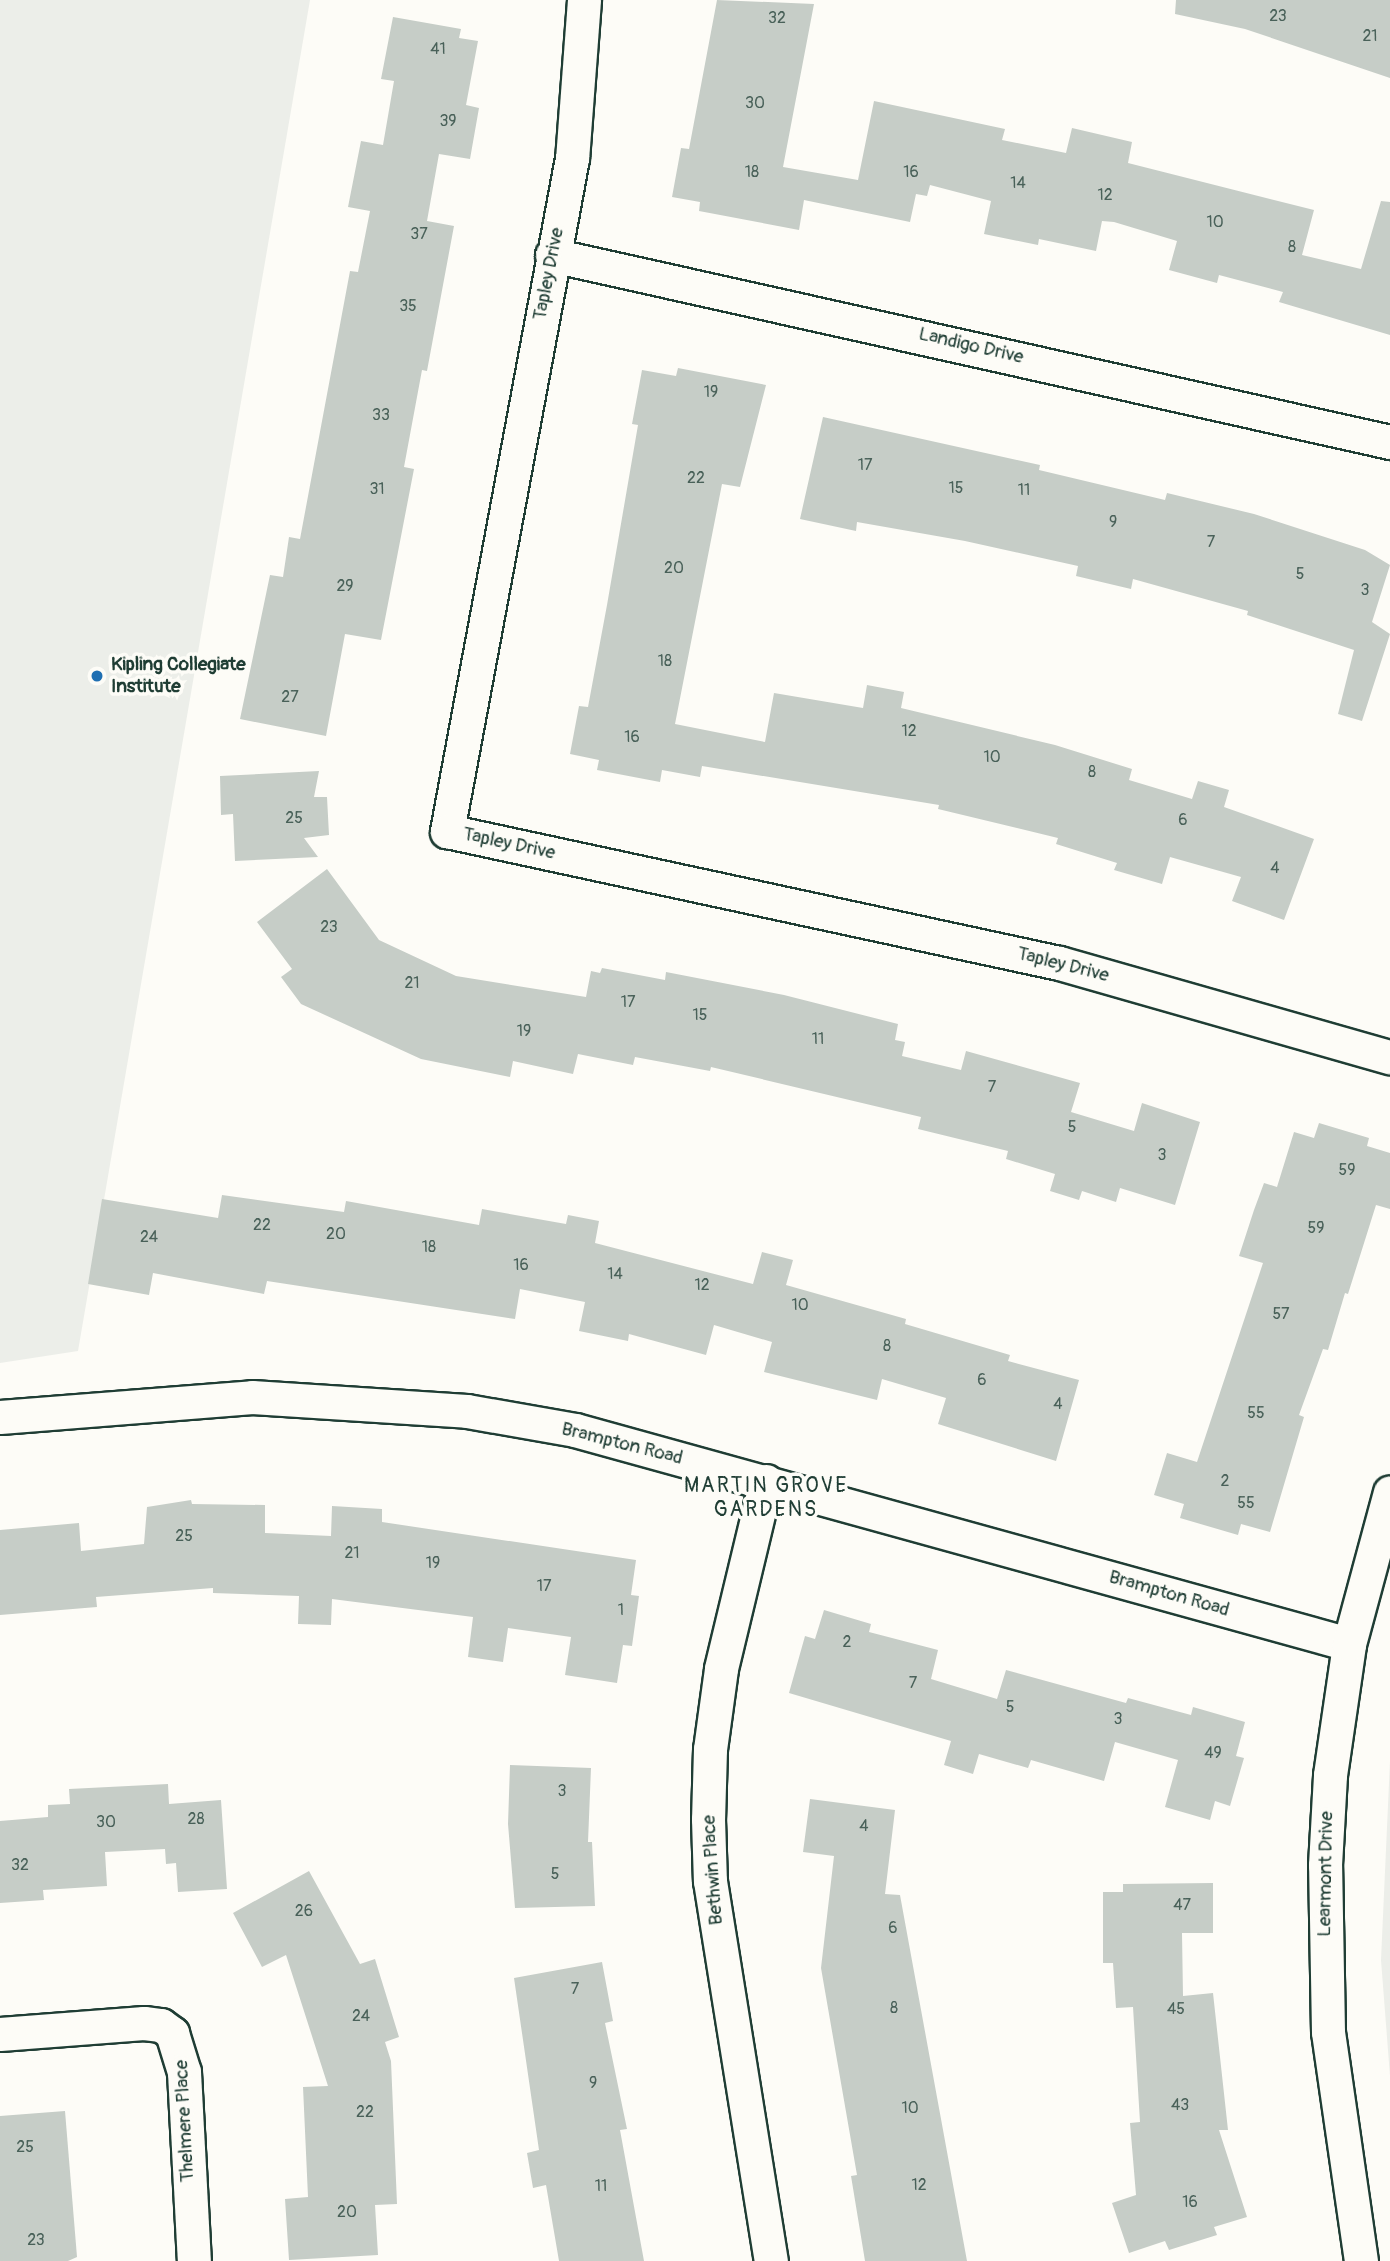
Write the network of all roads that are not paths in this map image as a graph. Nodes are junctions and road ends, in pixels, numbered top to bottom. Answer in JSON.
{"nodes":[{"id":1,"x":584,"y":0,"type":"edge"},
{"id":2,"x":552,"y":255,"type":"junction"},
{"id":3,"x":1390,"y":442,"type":"edge"},
{"id":4,"x":1390,"y":1057,"type":"edge"},
{"id":5,"x":0,"y":1417,"type":"edge"},
{"id":6,"x":766,"y":1481,"type":"junction"},
{"id":7,"x":1390,"y":1492,"type":"edge"},
{"id":8,"x":1349,"y":1644,"type":"junction"},
{"id":9,"x":0,"y":2034,"type":"edge"},
{"id":10,"x":194,"y":2261,"type":"edge"},
{"id":11,"x":771,"y":2261,"type":"edge"},
{"id":12,"x":1361,"y":2261,"type":"edge"}],
"edges":[{"from":1,"to":2,"type":"street","name":"Tapley Drive"},
{"from":2,"to":3,"type":"street","name":"Landigo Drive"},
{"from":2,"to":4,"type":"street","name":"Tapley Drive"},
{"from":5,"to":6,"type":"street","name":"Brampton Road"},
{"from":6,"to":8,"type":"street","name":"Brampton Road"},
{"from":6,"to":11,"type":"street","name":"Bethwin Place"},
{"from":7,"to":8,"type":"street","name":"Learmont Drive"},
{"from":8,"to":12,"type":"street","name":"Learmont Drive"},
{"from":9,"to":10,"type":"street","name":"Thelmere Place"}]}
